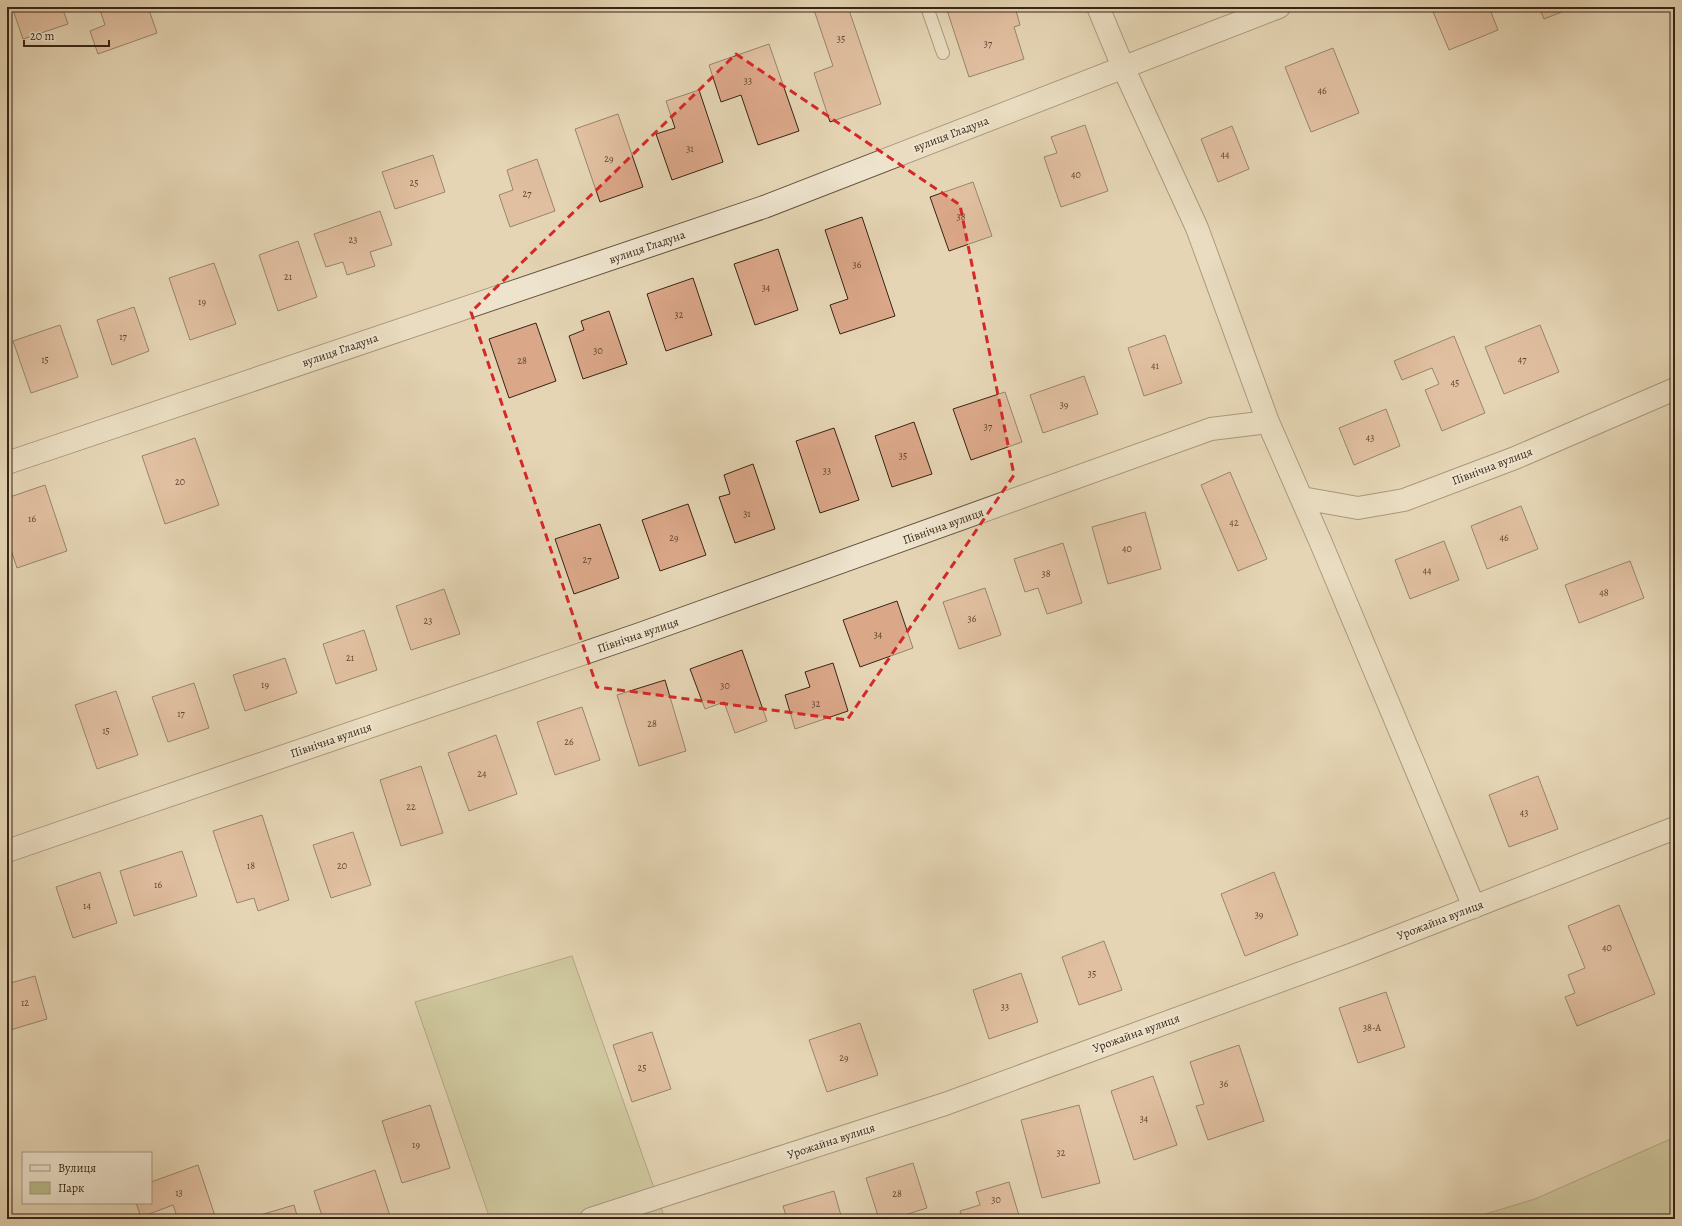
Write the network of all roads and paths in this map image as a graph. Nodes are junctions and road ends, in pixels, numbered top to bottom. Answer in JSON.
{"nodes":[{"id":1,"x":927,"y":7,"type":"edge"},
{"id":2,"x":1098,"y":7,"type":"edge"},
{"id":3,"x":1279,"y":7,"type":"edge"},
{"id":4,"x":943,"y":53,"type":"dead end"},
{"id":5,"x":1123,"y":67,"type":"junction"},
{"id":6,"x":1675,"y":389,"type":"edge"},
{"id":7,"x":1268,"y":422,"type":"junction"},
{"id":8,"x":7,"y":463,"type":"edge"},
{"id":9,"x":1302,"y":498,"type":"junction"},
{"id":10,"x":1675,"y":828,"type":"edge"},
{"id":11,"x":7,"y":851,"type":"edge"},
{"id":12,"x":1474,"y":906,"type":"junction"},
{"id":13,"x":590,"y":1219,"type":"edge"}],
"edges":[{"from":1,"to":4,"type":"lane"},
{"from":2,"to":5,"type":"street"},
{"from":3,"to":5,"type":"street","name":"вулиця Гладуна"},
{"from":5,"to":7,"type":"street"},
{"from":5,"to":8,"type":"street","name":"вулиця Гладуна"},
{"from":6,"to":9,"type":"street","name":"Північна вулиця"},
{"from":7,"to":9,"type":"street"},
{"from":7,"to":11,"type":"street","name":"Північна вулиця"},
{"from":9,"to":12,"type":"street"},
{"from":10,"to":12,"type":"street","name":"Урожайна вулиця"},
{"from":12,"to":13,"type":"street","name":"Урожайна вулиця"}]}
